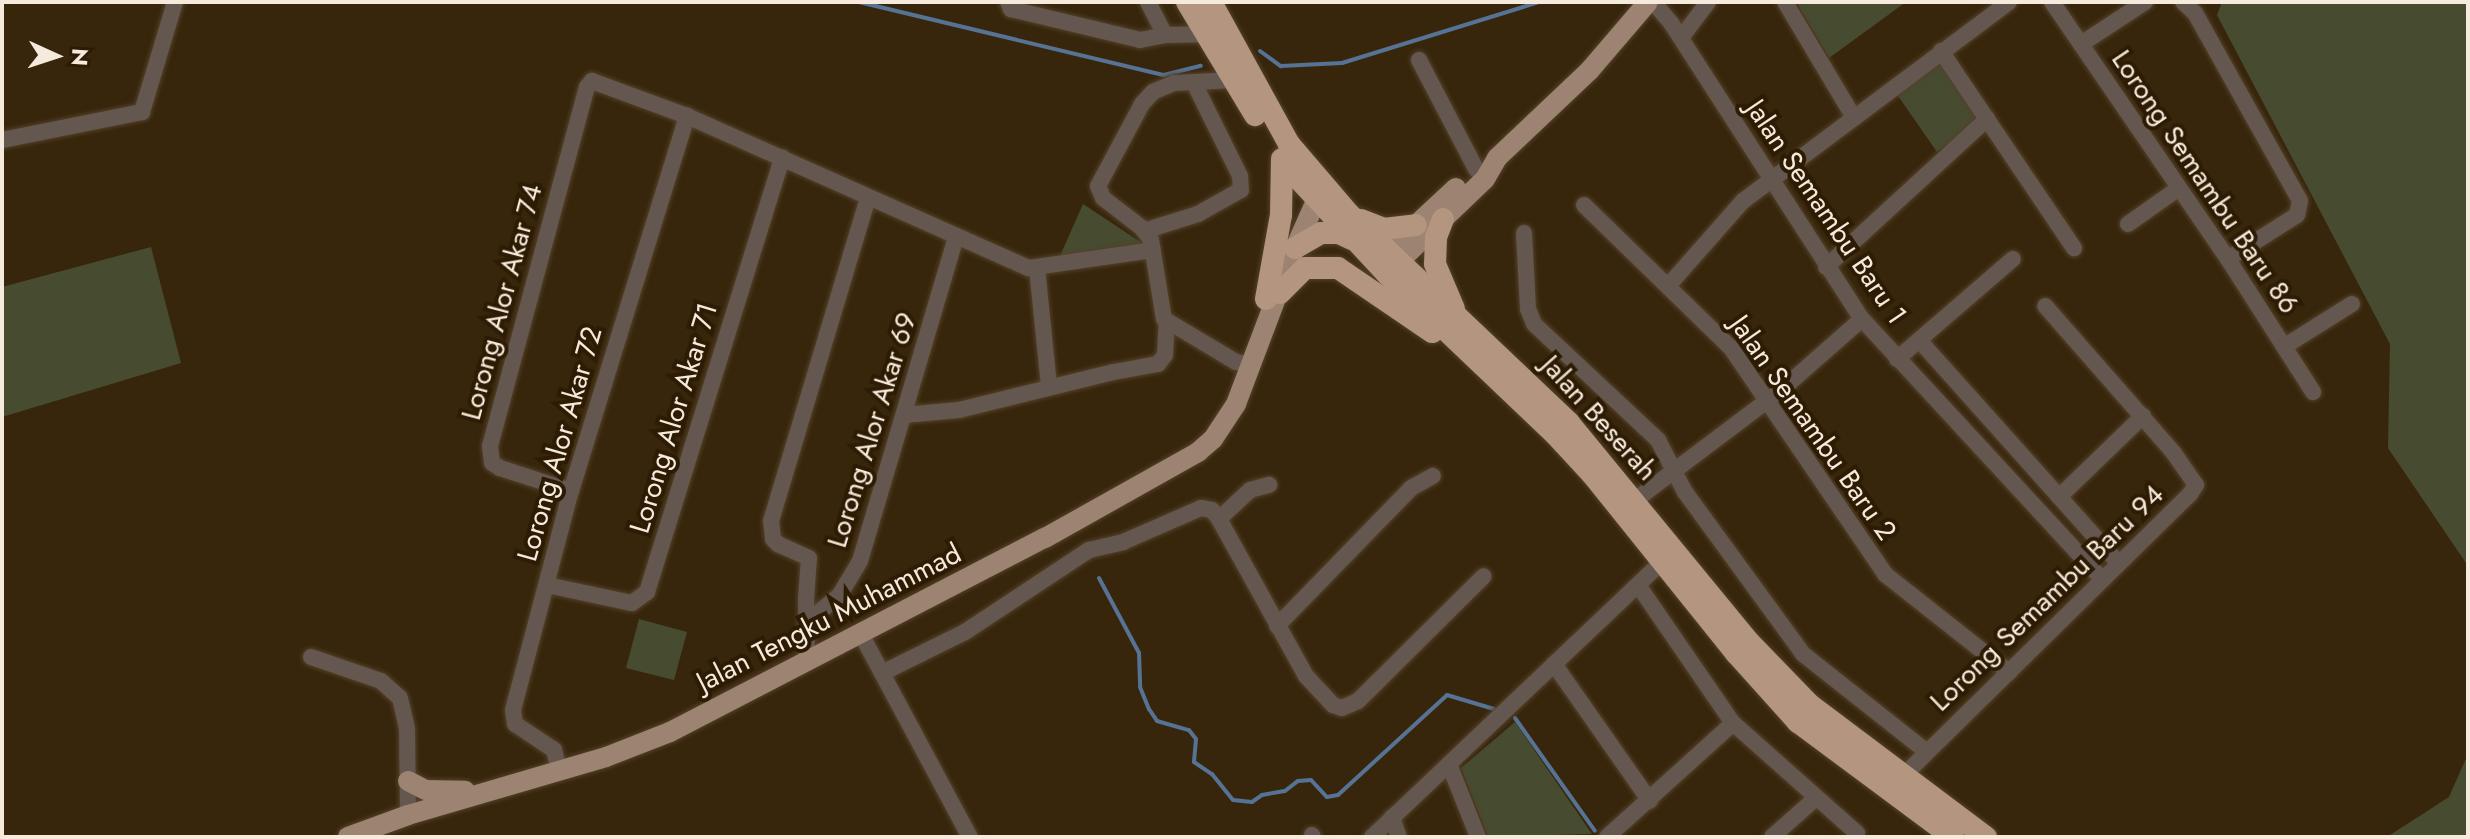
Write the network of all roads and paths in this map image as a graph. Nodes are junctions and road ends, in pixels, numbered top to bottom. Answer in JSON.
{"nodes":[{"id":1,"x":175,"y":2,"type":"edge"},
{"id":2,"x":1148,"y":2,"type":"edge"},
{"id":3,"x":1187,"y":2,"type":"edge"},
{"id":4,"x":1211,"y":2,"type":"edge"},
{"id":5,"x":1650,"y":2,"type":"edge"},
{"id":6,"x":1708,"y":2,"type":"edge"},
{"id":7,"x":1785,"y":2,"type":"edge"},
{"id":8,"x":2009,"y":2,"type":"edge"},
{"id":9,"x":2052,"y":2,"type":"edge"},
{"id":10,"x":2145,"y":2,"type":"edge"},
{"id":11,"x":2183,"y":2,"type":"edge"},
{"id":12,"x":1009,"y":5,"type":"edge"},
{"id":13,"x":1204,"y":34,"type":"junction"},
{"id":14,"x":1165,"y":35,"type":"junction"},
{"id":15,"x":1681,"y":38,"type":"junction"},
{"id":16,"x":2081,"y":44,"type":"junction"},
{"id":17,"x":1941,"y":51,"type":"junction"},
{"id":18,"x":1419,"y":60,"type":"dead end"},
{"id":19,"x":1234,"y":80,"type":"junction"},
{"id":20,"x":1195,"y":85,"type":"junction"},
{"id":21,"x":687,"y":116,"type":"junction"},
{"id":22,"x":1853,"y":116,"type":"junction"},
{"id":23,"x":1987,"y":119,"type":"junction"},
{"id":24,"x":2,"y":140,"type":"edge"},
{"id":25,"x":782,"y":158,"type":"junction"},
{"id":26,"x":1282,"y":159,"type":"junction"},
{"id":27,"x":1480,"y":174,"type":"junction"},
{"id":28,"x":1770,"y":180,"type":"junction"},
{"id":29,"x":2179,"y":188,"type":"junction"},
{"id":30,"x":1316,"y":190,"type":"junction"},
{"id":31,"x":868,"y":197,"type":"junction"},
{"id":32,"x":1584,"y":205,"type":"dead end"},
{"id":33,"x":1349,"y":214,"type":"junction"},
{"id":34,"x":1443,"y":219,"type":"junction"},
{"id":35,"x":2128,"y":224,"type":"dead end"},
{"id":36,"x":1416,"y":225,"type":"junction"},
{"id":37,"x":1144,"y":231,"type":"junction"},
{"id":38,"x":1524,"y":233,"type":"dead end"},
{"id":39,"x":956,"y":236,"type":"junction"},
{"id":40,"x":1353,"y":239,"type":"junction"},
{"id":41,"x":1295,"y":248,"type":"junction"},
{"id":42,"x":2074,"y":248,"type":"dead end"},
{"id":43,"x":1153,"y":250,"type":"junction"},
{"id":44,"x":2013,"y":259,"type":"dead end"},
{"id":45,"x":2228,"y":259,"type":"junction"},
{"id":46,"x":1387,"y":263,"type":"junction"},
{"id":47,"x":1826,"y":267,"type":"junction"},
{"id":48,"x":1037,"y":268,"type":"junction"},
{"id":49,"x":1668,"y":286,"type":"junction"},
{"id":50,"x":1273,"y":296,"type":"junction"},
{"id":51,"x":2352,"y":304,"type":"dead end"},
{"id":52,"x":2045,"y":306,"type":"dead end"},
{"id":53,"x":1862,"y":319,"type":"junction"},
{"id":54,"x":1460,"y":321,"type":"junction"},
{"id":55,"x":1167,"y":322,"type":"junction"},
{"id":56,"x":1919,"y":340,"type":"junction"},
{"id":57,"x":2285,"y":346,"type":"junction"},
{"id":58,"x":1897,"y":359,"type":"junction"},
{"id":59,"x":1251,"y":365,"type":"junction"},
{"id":60,"x":1049,"y":387,"type":"junction"},
{"id":61,"x":2313,"y":392,"type":"dead end"},
{"id":62,"x":1768,"y":399,"type":"junction"},
{"id":63,"x":904,"y":415,"type":"junction"},
{"id":64,"x":2143,"y":416,"type":"junction"},
{"id":65,"x":1556,"y":435,"type":"junction"},
{"id":66,"x":1675,"y":470,"type":"junction"},
{"id":67,"x":1433,"y":476,"type":"dead end"},
{"id":68,"x":1269,"y":485,"type":"dead end"},
{"id":69,"x":571,"y":491,"type":"junction"},
{"id":70,"x":2059,"y":497,"type":"junction"},
{"id":71,"x":1634,"y":501,"type":"junction"},
{"id":72,"x":1219,"y":519,"type":"junction"},
{"id":73,"x":1662,"y":562,"type":"junction"},
{"id":74,"x":2119,"y":564,"type":"junction"},
{"id":75,"x":1484,"y":576,"type":"dead end"},
{"id":76,"x":2103,"y":580,"type":"junction"},
{"id":77,"x":547,"y":585,"type":"junction"},
{"id":78,"x":1638,"y":585,"type":"junction"},
{"id":79,"x":808,"y":621,"type":"junction"},
{"id":80,"x":1277,"y":626,"type":"junction"},
{"id":81,"x":861,"y":634,"type":"junction"},
{"id":82,"x":311,"y":657,"type":"dead end"},
{"id":83,"x":807,"y":663,"type":"junction"},
{"id":84,"x":1554,"y":664,"type":"junction"},
{"id":85,"x":2009,"y":672,"type":"junction"},
{"id":86,"x":882,"y":673,"type":"junction"},
{"id":87,"x":1733,"y":723,"type":"junction"},
{"id":88,"x":1927,"y":752,"type":"junction"},
{"id":89,"x":1449,"y":764,"type":"junction"},
{"id":90,"x":559,"y":771,"type":"junction"},
{"id":91,"x":1902,"y":777,"type":"junction"},
{"id":92,"x":408,"y":781,"type":"junction"},
{"id":93,"x":487,"y":791,"type":"junction"},
{"id":94,"x":1816,"y":798,"type":"junction"},
{"id":95,"x":1650,"y":801,"type":"junction"},
{"id":96,"x":408,"y":815,"type":"junction"},
{"id":97,"x":1392,"y":817,"type":"junction"},
{"id":98,"x":1857,"y":833,"type":"dead end"},
{"id":99,"x":1611,"y":836,"type":"edge"},
{"id":100,"x":348,"y":837,"type":"edge"},
{"id":101,"x":970,"y":837,"type":"edge"},
{"id":102,"x":1372,"y":837,"type":"edge"},
{"id":103,"x":1399,"y":837,"type":"edge"},
{"id":104,"x":1478,"y":837,"type":"edge"},
{"id":105,"x":1772,"y":837,"type":"edge"},
{"id":106,"x":1953,"y":837,"type":"edge"},
{"id":107,"x":1986,"y":837,"type":"edge"}],
"edges":[{"from":1,"to":24,"type":"street"},
{"from":2,"to":14,"type":"street"},
{"from":3,"to":13,"type":"highway","name":"Jalan Beserah"},
{"from":4,"to":30,"type":"highway","name":"Jalan Beserah"},
{"from":5,"to":15,"type":"street","name":"Jalan Semambu Baru 1"},
{"from":5,"to":27,"type":"main road"},
{"from":6,"to":15,"type":"street"},
{"from":7,"to":22,"type":"street"},
{"from":8,"to":17,"type":"street"},
{"from":9,"to":16,"type":"street","name":"Lorong Semambu Baru 86"},
{"from":10,"to":16,"type":"street"},
{"from":11,"to":45,"type":"street"},
{"from":12,"to":14,"type":"street"},
{"from":13,"to":14,"type":"street"},
{"from":13,"to":19,"type":"highway","name":"Jalan Beserah"},
{"from":15,"to":28,"type":"street","name":"Jalan Semambu Baru 1"},
{"from":16,"to":29,"type":"street","name":"Lorong Semambu Baru 86"},
{"from":17,"to":22,"type":"street"},
{"from":17,"to":23,"type":"street"},
{"from":18,"to":27,"type":"street"},
{"from":19,"to":20,"type":"street"},
{"from":19,"to":26,"type":"highway","name":"Jalan Beserah"},
{"from":20,"to":37,"type":"street"},
{"from":20,"to":37,"type":"street"},
{"from":21,"to":25,"type":"street"},
{"from":21,"to":69,"type":"street","name":"Lorong Alor Akar 72"},
{"from":21,"to":69,"type":"street","name":"Lorong Alor Akar 74"},
{"from":22,"to":28,"type":"street"},
{"from":23,"to":42,"type":"street"},
{"from":23,"to":47,"type":"street"},
{"from":25,"to":31,"type":"street"},
{"from":25,"to":77,"type":"street","name":"Lorong Alor Akar 71"},
{"from":26,"to":30,"type":"highway","name":"Jalan Beserah"},
{"from":26,"to":50,"type":"highway"},
{"from":27,"to":34,"type":"main road"},
{"from":27,"to":36,"type":"main road"},
{"from":28,"to":47,"type":"street","name":"Jalan Semambu Baru 1"},
{"from":28,"to":49,"type":"street"},
{"from":29,"to":35,"type":"street"},
{"from":29,"to":45,"type":"street","name":"Lorong Semambu Baru 86"},
{"from":30,"to":33,"type":"highway","name":"Jalan Beserah"},
{"from":30,"to":40,"type":"highway","name":"Jalan Beserah"},
{"from":30,"to":41,"type":"main road","name":"Jalan Tengku Muhammad"},
{"from":30,"to":50,"type":"main road","name":"Jalan Tengku Muhammad"},
{"from":31,"to":39,"type":"street"},
{"from":31,"to":79,"type":"street"},
{"from":32,"to":49,"type":"street","name":"Jalan Semambu Baru 2"},
{"from":33,"to":36,"type":"highway"},
{"from":33,"to":46,"type":"highway","name":"Jalan Beserah"},
{"from":34,"to":46,"type":"main road"},
{"from":34,"to":54,"type":"highway"},
{"from":36,"to":46,"type":"main road"},
{"from":37,"to":43,"type":"street"},
{"from":38,"to":66,"type":"street"},
{"from":39,"to":48,"type":"street"},
{"from":39,"to":63,"type":"street","name":"Lorong Alor Akar 69"},
{"from":40,"to":41,"type":"highway"},
{"from":40,"to":46,"type":"highway","name":"Jalan Beserah"},
{"from":41,"to":50,"type":"main road","name":"Jalan Tengku Muhammad"},
{"from":43,"to":48,"type":"street"},
{"from":43,"to":55,"type":"street"},
{"from":44,"to":56,"type":"street"},
{"from":45,"to":57,"type":"street","name":"Lorong Semambu Baru 86"},
{"from":46,"to":54,"type":"highway","name":"Jalan Beserah"},
{"from":46,"to":65,"type":"highway","name":"Jalan Beserah"},
{"from":47,"to":53,"type":"street","name":"Jalan Semambu Baru 1"},
{"from":48,"to":60,"type":"street"},
{"from":49,"to":62,"type":"street","name":"Jalan Semambu Baru 2"},
{"from":50,"to":59,"type":"main road","name":"Jalan Tengku Muhammad"},
{"from":50,"to":65,"type":"highway"},
{"from":51,"to":57,"type":"street"},
{"from":52,"to":64,"type":"street","name":"Lorong Semambu Baru 94"},
{"from":53,"to":58,"type":"street","name":"Jalan Semambu Baru 1"},
{"from":53,"to":62,"type":"street"},
{"from":54,"to":71,"type":"highway","name":"Jalan Beserah"},
{"from":55,"to":59,"type":"street"},
{"from":55,"to":60,"type":"street"},
{"from":56,"to":58,"type":"street"},
{"from":56,"to":70,"type":"street"},
{"from":57,"to":61,"type":"street","name":"Lorong Semambu Baru 86"},
{"from":58,"to":76,"type":"street","name":"Jalan Semambu Baru 1"},
{"from":59,"to":81,"type":"main road","name":"Jalan Tengku Muhammad"},
{"from":60,"to":63,"type":"street"},
{"from":62,"to":66,"type":"street"},
{"from":62,"to":85,"type":"street","name":"Jalan Semambu Baru 2"},
{"from":63,"to":79,"type":"street","name":"Lorong Alor Akar 69"},
{"from":64,"to":70,"type":"street"},
{"from":64,"to":74,"type":"street","name":"Lorong Semambu Baru 94"},
{"from":65,"to":73,"type":"highway","name":"Jalan Beserah"},
{"from":66,"to":71,"type":"street"},
{"from":66,"to":88,"type":"street"},
{"from":67,"to":80,"type":"street"},
{"from":68,"to":72,"type":"street"},
{"from":69,"to":77,"type":"street","name":"Lorong Alor Akar 72"},
{"from":70,"to":74,"type":"street"},
{"from":71,"to":91,"type":"highway","name":"Jalan Beserah"},
{"from":72,"to":80,"type":"street"},
{"from":72,"to":86,"type":"street"},
{"from":73,"to":78,"type":"street"},
{"from":73,"to":106,"type":"highway","name":"Jalan Beserah"},
{"from":74,"to":76,"type":"street","name":"Lorong Semambu Baru 94"},
{"from":75,"to":80,"type":"street"},
{"from":76,"to":85,"type":"street","name":"Lorong Semambu Baru 94"},
{"from":77,"to":90,"type":"street","name":"Lorong Alor Akar 72"},
{"from":78,"to":84,"type":"street"},
{"from":78,"to":87,"type":"street"},
{"from":79,"to":83,"type":"street"},
{"from":81,"to":83,"type":"main road","name":"Jalan Tengku Muhammad"},
{"from":81,"to":86,"type":"street"},
{"from":82,"to":92,"type":"street"},
{"from":83,"to":90,"type":"main road","name":"Jalan Tengku Muhammad"},
{"from":84,"to":89,"type":"street"},
{"from":84,"to":95,"type":"street"},
{"from":85,"to":88,"type":"street","name":"Lorong Semambu Baru 94"},
{"from":86,"to":101,"type":"street"},
{"from":87,"to":94,"type":"street"},
{"from":87,"to":95,"type":"street"},
{"from":88,"to":91,"type":"street","name":"Lorong Semambu Baru 94"},
{"from":89,"to":97,"type":"street"},
{"from":89,"to":104,"type":"street"},
{"from":90,"to":93,"type":"main road","name":"Jalan Tengku Muhammad"},
{"from":91,"to":107,"type":"highway","name":"Jalan Beserah"},
{"from":92,"to":93,"type":"main road"},
{"from":92,"to":96,"type":"street"},
{"from":93,"to":96,"type":"main road","name":"Jalan Tengku Muhammad"},
{"from":94,"to":98,"type":"street"},
{"from":94,"to":105,"type":"street"},
{"from":95,"to":99,"type":"street"},
{"from":96,"to":100,"type":"main road","name":"Jalan Tengku Muhammad"},
{"from":97,"to":102,"type":"street"},
{"from":97,"to":103,"type":"street"}]}
